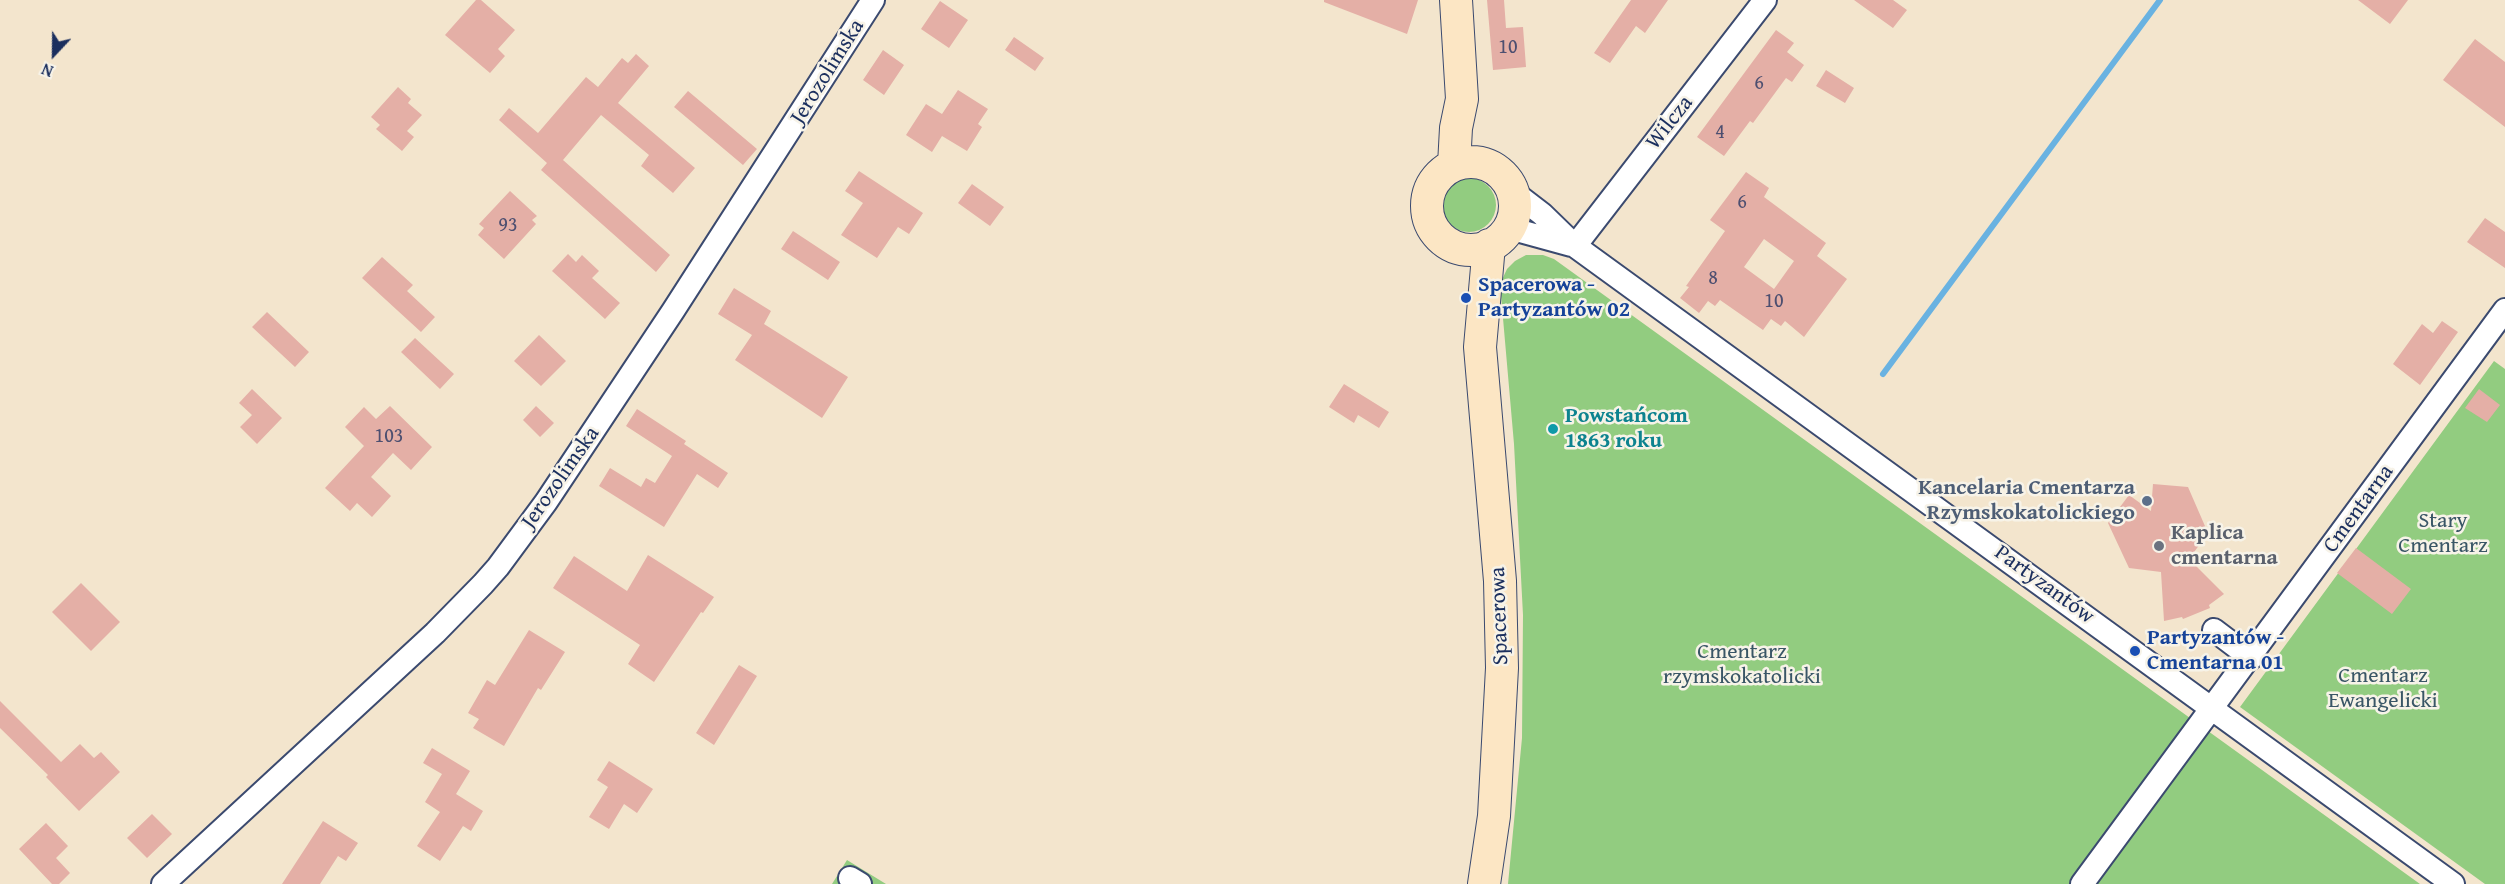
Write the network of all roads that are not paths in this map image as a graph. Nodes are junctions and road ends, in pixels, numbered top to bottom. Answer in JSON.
{"nodes":[{"id":1,"x":873,"y":0,"type":"edge"},
{"id":2,"x":1456,"y":0,"type":"edge"},
{"id":3,"x":1765,"y":0,"type":"edge"},
{"id":4,"x":1462,"y":99,"type":"junction"},
{"id":5,"x":1454,"y":165,"type":"junction"},
{"id":6,"x":1487,"y":165,"type":"junction"},
{"id":7,"x":1512,"y":191,"type":"junction"},
{"id":8,"x":1486,"y":240,"type":"junction"},
{"id":9,"x":1575,"y":246,"type":"junction"},
{"id":10,"x":2505,"y":310,"type":"edge"},
{"id":11,"x":2214,"y":630,"type":"dead end"},
{"id":12,"x":2251,"y":658,"type":"junction"},
{"id":13,"x":2213,"y":709,"type":"junction"},
{"id":14,"x":163,"y":884,"type":"edge"},
{"id":15,"x":1484,"y":884,"type":"edge"},
{"id":16,"x":2082,"y":884,"type":"edge"},
{"id":17,"x":2453,"y":884,"type":"edge"}],
"edges":[{"from":1,"to":14,"type":"street","name":"Jerozolimska"},
{"from":2,"to":4,"type":"street"},
{"from":3,"to":9,"type":"street","name":"Wilcza"},
{"from":4,"to":5,"type":"street"},
{"from":4,"to":6,"type":"street"},
{"from":5,"to":6,"type":"street"},
{"from":5,"to":8,"type":"street"},
{"from":6,"to":7,"type":"street"},
{"from":7,"to":8,"type":"street"},
{"from":7,"to":9,"type":"street","name":"Partyzantów"},
{"from":8,"to":9,"type":"street","name":"Partyzantów"},
{"from":8,"to":15,"type":"street","name":"Spacerowa"},
{"from":9,"to":13,"type":"street","name":"Partyzantów"},
{"from":10,"to":12,"type":"street","name":"Cmentarna"},
{"from":11,"to":12,"type":"street"},
{"from":12,"to":13,"type":"street","name":"Cmentarna"},
{"from":13,"to":16,"type":"street","name":"Cmentarna"},
{"from":13,"to":17,"type":"street","name":"Partyzantów"}]}
